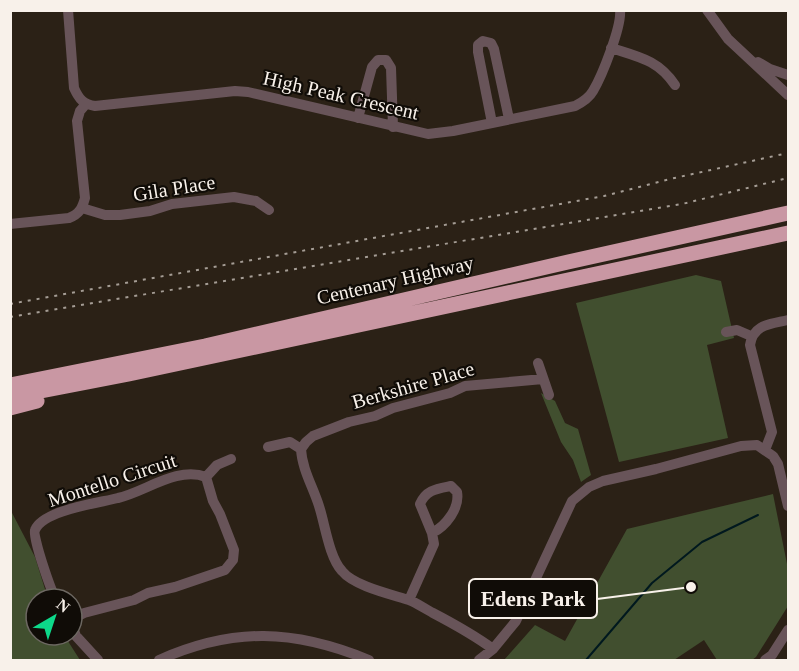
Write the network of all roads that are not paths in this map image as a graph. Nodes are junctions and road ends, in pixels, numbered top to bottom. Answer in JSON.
{"nodes":[{"id":1,"x":68,"y":10,"type":"edge"},
{"id":2,"x":620,"y":10,"type":"edge"},
{"id":3,"x":707,"y":10,"type":"edge"},
{"id":4,"x":610,"y":48,"type":"junction"},
{"id":5,"x":746,"y":54,"type":"junction"},
{"id":6,"x":789,"y":76,"type":"edge"},
{"id":7,"x":675,"y":85,"type":"dead end"},
{"id":8,"x":787,"y":94,"type":"edge"},
{"id":9,"x":86,"y":104,"type":"junction"},
{"id":10,"x":358,"y":118,"type":"junction"},
{"id":11,"x":509,"y":119,"type":"junction"},
{"id":12,"x":492,"y":123,"type":"junction"},
{"id":13,"x":393,"y":127,"type":"junction"},
{"id":14,"x":82,"y":208,"type":"junction"},
{"id":15,"x":269,"y":210,"type":"dead end"},
{"id":16,"x":789,"y":213,"type":"edge"},
{"id":17,"x":10,"y":224,"type":"edge"},
{"id":18,"x":789,"y":233,"type":"edge"},
{"id":19,"x":789,"y":320,"type":"edge"},
{"id":20,"x":726,"y":332,"type":"dead end"},
{"id":21,"x":751,"y":336,"type":"junction"},
{"id":22,"x":538,"y":363,"type":"dead end"},
{"id":23,"x":129,"y":374,"type":"junction"},
{"id":24,"x":543,"y":380,"type":"junction"},
{"id":25,"x":10,"y":385,"type":"edge"},
{"id":26,"x":549,"y":395,"type":"dead end"},
{"id":27,"x":10,"y":397,"type":"edge"},
{"id":28,"x":10,"y":408,"type":"edge"},
{"id":29,"x":268,"y":447,"type":"dead end"},
{"id":30,"x":302,"y":449,"type":"junction"},
{"id":31,"x":765,"y":450,"type":"junction"},
{"id":32,"x":231,"y":459,"type":"dead end"},
{"id":33,"x":206,"y":477,"type":"junction"},
{"id":34,"x":789,"y":507,"type":"edge"},
{"id":35,"x":432,"y":532,"type":"dead end"},
{"id":36,"x":50,"y":587,"type":"edge"},
{"id":37,"x":409,"y":600,"type":"junction"},
{"id":38,"x":84,"y":613,"type":"edge"},
{"id":39,"x":789,"y":630,"type":"edge"},
{"id":40,"x":84,"y":645,"type":"edge"},
{"id":41,"x":84,"y":646,"type":"edge"},
{"id":42,"x":493,"y":649,"type":"junction"},
{"id":43,"x":92,"y":660,"type":"edge"},
{"id":44,"x":98,"y":660,"type":"edge"},
{"id":45,"x":162,"y":660,"type":"edge"},
{"id":46,"x":369,"y":660,"type":"edge"},
{"id":47,"x":478,"y":660,"type":"edge"},
{"id":48,"x":490,"y":660,"type":"edge"},
{"id":49,"x":765,"y":660,"type":"edge"}],
"edges":[{"from":1,"to":9,"type":"street"},
{"from":2,"to":4,"type":"street","name":"High Peak Crescent"},
{"from":3,"to":5,"type":"street"},
{"from":4,"to":7,"type":"street"},
{"from":4,"to":11,"type":"street","name":"High Peak Crescent"},
{"from":5,"to":6,"type":"street"},
{"from":5,"to":8,"type":"street"},
{"from":6,"to":8,"type":"street"},
{"from":9,"to":10,"type":"street","name":"High Peak Crescent"},
{"from":9,"to":14,"type":"street"},
{"from":10,"to":13,"type":"street","name":"High Peak Crescent"},
{"from":10,"to":13,"type":"street"},
{"from":11,"to":12,"type":"street","name":"High Peak Crescent"},
{"from":11,"to":12,"type":"street"},
{"from":12,"to":13,"type":"street","name":"High Peak Crescent"},
{"from":14,"to":15,"type":"street","name":"Gila Place"},
{"from":14,"to":17,"type":"street"},
{"from":16,"to":25,"type":"highway","name":"Centenary Highway"},
{"from":18,"to":23,"type":"highway","name":"Centenary Highway"},
{"from":19,"to":21,"type":"street"},
{"from":20,"to":21,"type":"street"},
{"from":21,"to":31,"type":"street"},
{"from":22,"to":24,"type":"street"},
{"from":23,"to":27,"type":"highway","name":"Centenary Highway"},
{"from":23,"to":28,"type":"highway"},
{"from":24,"to":26,"type":"street"},
{"from":24,"to":30,"type":"street","name":"Berkshire Place"},
{"from":29,"to":30,"type":"street"},
{"from":30,"to":37,"type":"street"},
{"from":31,"to":34,"type":"street"},
{"from":31,"to":42,"type":"street"},
{"from":32,"to":33,"type":"street","name":"Montello Circuit"},
{"from":33,"to":36,"type":"street","name":"Montello Circuit"},
{"from":33,"to":38,"type":"street","name":"Montello Circuit"},
{"from":35,"to":37,"type":"street"},
{"from":37,"to":42,"type":"street"},
{"from":39,"to":49,"type":"street"},
{"from":40,"to":44,"type":"street"},
{"from":41,"to":43,"type":"street"},
{"from":42,"to":47,"type":"street"},
{"from":42,"to":48,"type":"street"},
{"from":45,"to":46,"type":"street"}]}
